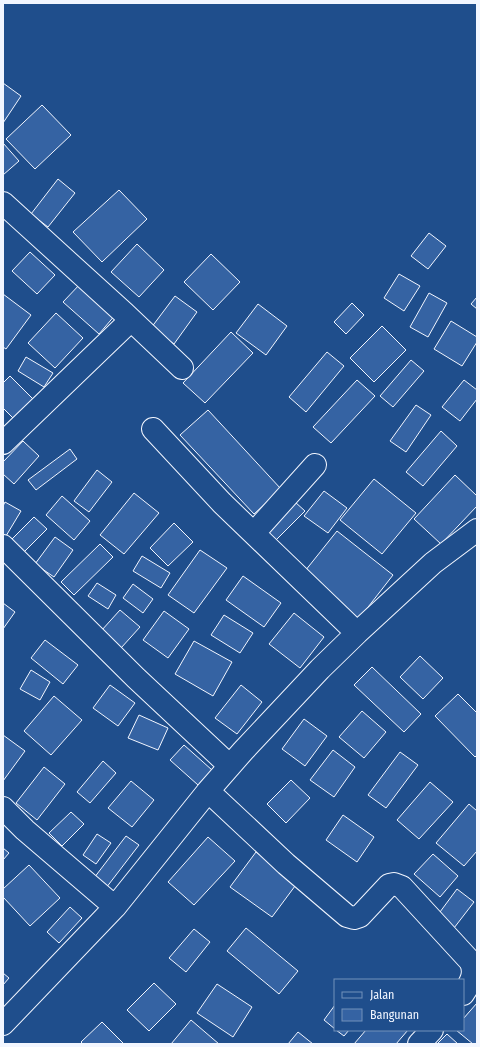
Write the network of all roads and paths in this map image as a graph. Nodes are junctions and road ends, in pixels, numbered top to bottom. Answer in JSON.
{"nodes":[{"id":1,"x":3,"y":203,"type":"edge"},
{"id":2,"x":131,"y":320,"type":"junction"},
{"id":3,"x":182,"y":368,"type":"dead end"},
{"id":4,"x":153,"y":429,"type":"dead end"},
{"id":5,"x":3,"y":443,"type":"edge"},
{"id":6,"x":315,"y":465,"type":"dead end"},
{"id":7,"x":477,"y":530,"type":"edge"},
{"id":8,"x":254,"y":533,"type":"junction"},
{"id":9,"x":3,"y":546,"type":"edge"},
{"id":10,"x":357,"y":633,"type":"junction"},
{"id":11,"x":230,"y":766,"type":"junction"},
{"id":12,"x":208,"y":792,"type":"junction"},
{"id":13,"x":3,"y":808,"type":"edge"},
{"id":14,"x":115,"y":907,"type":"junction"},
{"id":15,"x":464,"y":992,"type":"edge"},
{"id":16,"x":3,"y":1024,"type":"edge"},
{"id":17,"x":431,"y":1031,"type":"edge"},
{"id":18,"x":419,"y":1044,"type":"edge"}],
"edges":[{"from":1,"to":2,"type":"street"},
{"from":2,"to":3,"type":"street"},
{"from":2,"to":5,"type":"street"},
{"from":4,"to":8,"type":"street"},
{"from":6,"to":8,"type":"street"},
{"from":7,"to":10,"type":"street"},
{"from":8,"to":10,"type":"street"},
{"from":9,"to":11,"type":"street"},
{"from":10,"to":11,"type":"street"},
{"from":11,"to":12,"type":"street"},
{"from":12,"to":14,"type":"street"},
{"from":12,"to":15,"type":"street"},
{"from":13,"to":14,"type":"street"},
{"from":14,"to":16,"type":"street"},
{"from":17,"to":18,"type":"street"}]}
